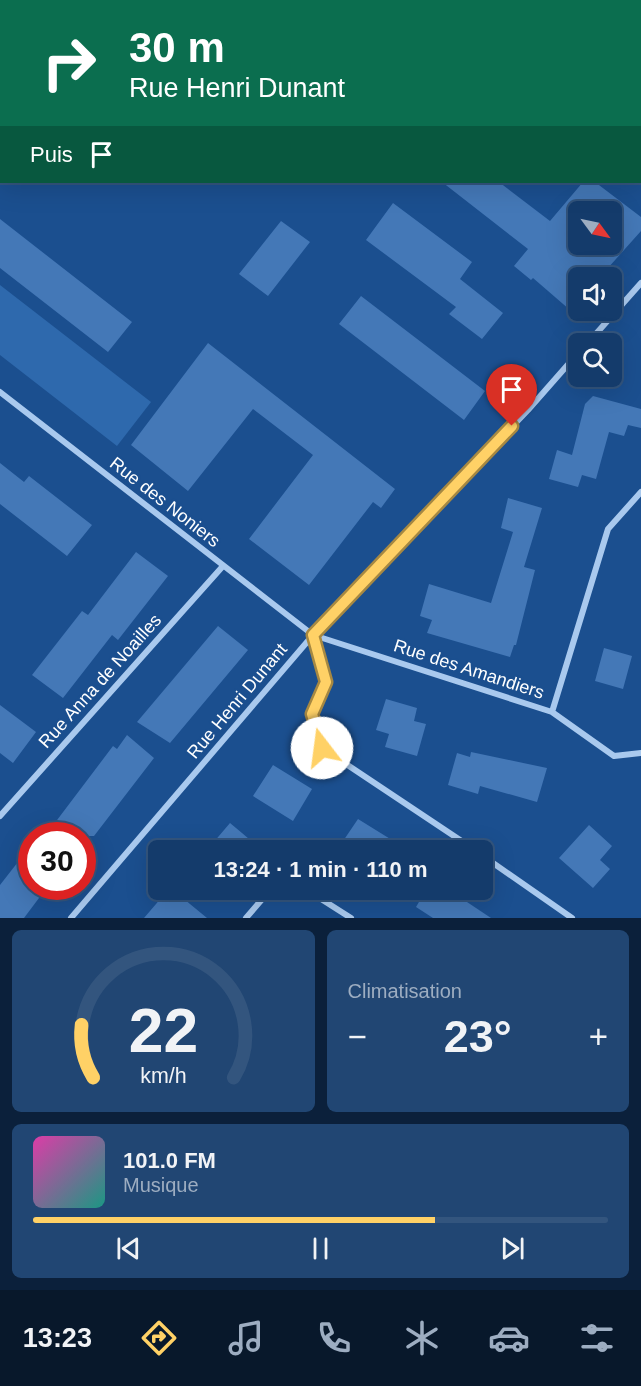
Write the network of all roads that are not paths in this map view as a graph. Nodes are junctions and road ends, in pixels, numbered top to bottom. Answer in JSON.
{"nodes":[{"id":1,"x":641,"y":283,"type":"edge"},
{"id":2,"x":597,"y":333,"type":"edge"},
{"id":3,"x":568,"y":365,"type":"edge"},
{"id":4,"x":0,"y":392,"type":"edge"},
{"id":5,"x":641,"y":492,"type":"edge"},
{"id":6,"x":223,"y":566,"type":"junction"},
{"id":7,"x":313,"y":635,"type":"junction"},
{"id":8,"x":552,"y":711,"type":"junction"},
{"id":9,"x":641,"y":753,"type":"edge"},
{"id":10,"x":0,"y":816,"type":"edge"},
{"id":11,"x":460,"y":840,"type":"edge"},
{"id":12,"x":493,"y":863,"type":"edge"},
{"id":13,"x":261,"y":900,"type":"edge"},
{"id":14,"x":323,"y":900,"type":"edge"},
{"id":15,"x":71,"y":918,"type":"edge"},
{"id":16,"x":246,"y":918,"type":"edge"},
{"id":17,"x":351,"y":918,"type":"edge"},
{"id":18,"x":572,"y":918,"type":"edge"}],
"edges":[{"from":1,"to":2,"type":"street"},
{"from":3,"to":7,"type":"street","name":"Rue Henri Dunant"},
{"from":4,"to":6,"type":"street","name":"Rue des Noniers"},
{"from":5,"to":8,"type":"street"},
{"from":6,"to":7,"type":"street","name":"Rue des Noniers"},
{"from":6,"to":10,"type":"street","name":"Rue Anna de Noailles"},
{"from":7,"to":8,"type":"street","name":"Rue des Amandiers"},
{"from":7,"to":11,"type":"street"},
{"from":7,"to":15,"type":"street","name":"Rue Henri Dunant"},
{"from":8,"to":9,"type":"street","name":"Rue des Amandiers"},
{"from":12,"to":18,"type":"street"},
{"from":13,"to":16,"type":"street"},
{"from":14,"to":17,"type":"street"}]}
